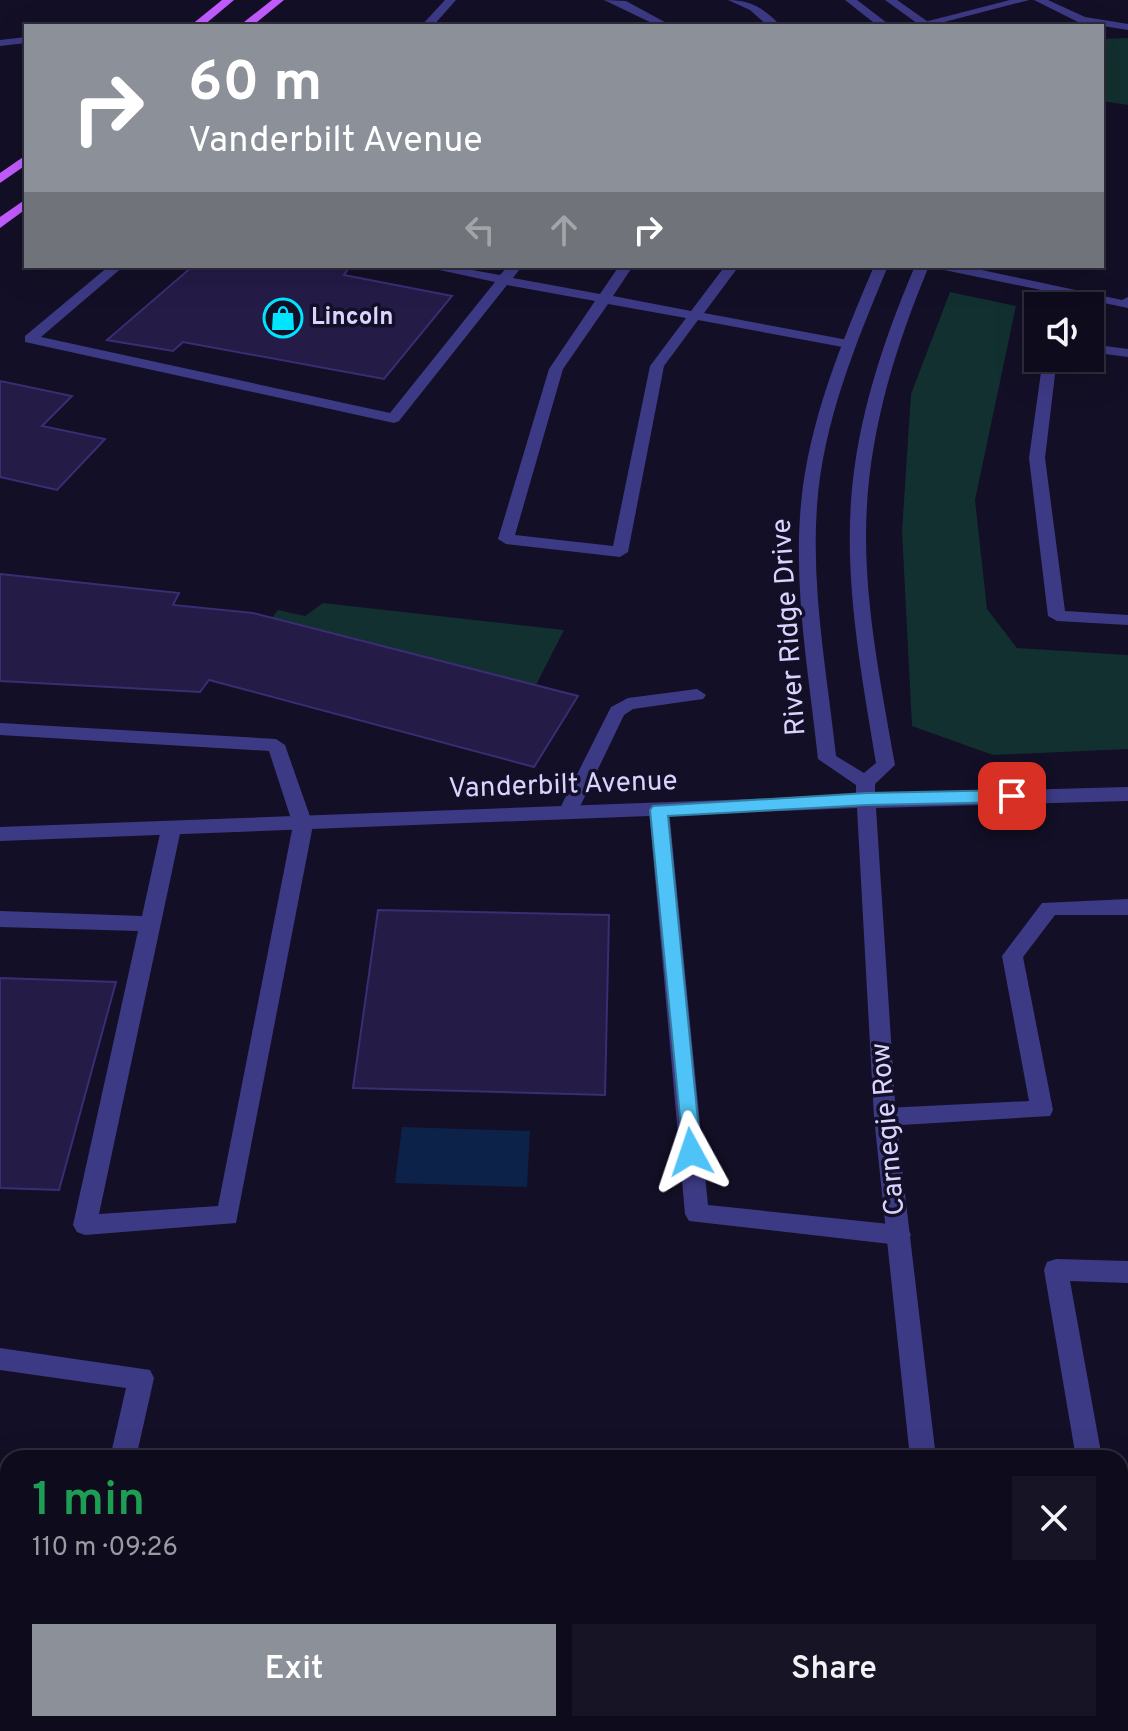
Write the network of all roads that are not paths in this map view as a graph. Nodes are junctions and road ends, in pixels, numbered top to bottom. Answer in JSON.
{"nodes":[{"id":1,"x":229,"y":0,"type":"edge"},
{"id":2,"x":279,"y":0,"type":"edge"},
{"id":3,"x":451,"y":0,"type":"edge"},
{"id":4,"x":609,"y":0,"type":"edge"},
{"id":5,"x":733,"y":0,"type":"edge"},
{"id":6,"x":850,"y":0,"type":"edge"},
{"id":7,"x":890,"y":0,"type":"edge"},
{"id":8,"x":1024,"y":0,"type":"edge"},
{"id":9,"x":1039,"y":0,"type":"edge"},
{"id":10,"x":199,"y":24,"type":"edge"},
{"id":11,"x":248,"y":24,"type":"edge"},
{"id":12,"x":429,"y":24,"type":"edge"},
{"id":13,"x":662,"y":24,"type":"edge"},
{"id":14,"x":773,"y":24,"type":"edge"},
{"id":15,"x":882,"y":24,"type":"edge"},
{"id":16,"x":922,"y":24,"type":"edge"},
{"id":17,"x":927,"y":24,"type":"edge"},
{"id":18,"x":1128,"y":27,"type":"edge"},
{"id":19,"x":24,"y":40,"type":"edge"},
{"id":20,"x":0,"y":43,"type":"edge"},
{"id":21,"x":24,"y":161,"type":"edge"},
{"id":22,"x":0,"y":179,"type":"edge"},
{"id":23,"x":24,"y":205,"type":"edge"},
{"id":24,"x":0,"y":224,"type":"edge"},
{"id":25,"x":115,"y":268,"type":"edge"},
{"id":26,"x":439,"y":268,"type":"edge"},
{"id":27,"x":513,"y":268,"type":"edge"},
{"id":28,"x":625,"y":268,"type":"edge"},
{"id":29,"x":731,"y":268,"type":"edge"},
{"id":30,"x":880,"y":268,"type":"edge"},
{"id":31,"x":921,"y":268,"type":"edge"},
{"id":32,"x":951,"y":268,"type":"edge"},
{"id":33,"x":503,"y":280,"type":"junction"},
{"id":34,"x":1038,"y":292,"type":"edge"},
{"id":35,"x":602,"y":299,"type":"junction"},
{"id":36,"x":1104,"y":302,"type":"edge"},
{"id":37,"x":1127,"y":304,"type":"edge"},
{"id":38,"x":695,"y":317,"type":"junction"},
{"id":39,"x":848,"y":344,"type":"junction"},
{"id":40,"x":1104,"y":350,"type":"edge"},
{"id":41,"x":1128,"y":353,"type":"edge"},
{"id":42,"x":1048,"y":372,"type":"edge"},
{"id":43,"x":1128,"y":620,"type":"edge"},
{"id":44,"x":697,"y":695,"type":"dead end"},
{"id":45,"x":0,"y":729,"type":"edge"},
{"id":46,"x":866,"y":790,"type":"junction"},
{"id":47,"x":1128,"y":794,"type":"edge"},
{"id":48,"x":659,"y":810,"type":"junction"},
{"id":49,"x":567,"y":814,"type":"junction"},
{"id":50,"x":303,"y":825,"type":"junction"},
{"id":51,"x":171,"y":829,"type":"junction"},
{"id":52,"x":0,"y":834,"type":"edge"},
{"id":53,"x":1128,"y":907,"type":"edge"},
{"id":54,"x":0,"y":919,"type":"edge"},
{"id":55,"x":151,"y":924,"type":"junction"},
{"id":56,"x":885,"y":1117,"type":"junction"},
{"id":57,"x":899,"y":1235,"type":"junction"},
{"id":58,"x":1128,"y":1272,"type":"edge"},
{"id":59,"x":0,"y":1359,"type":"edge"},
{"id":60,"x":125,"y":1450,"type":"edge"},
{"id":61,"x":922,"y":1450,"type":"edge"},
{"id":62,"x":1088,"y":1450,"type":"edge"}],
"edges":[{"from":1,"to":10,"type":"main road"},
{"from":2,"to":11,"type":"main road"},
{"from":3,"to":12,"type":"street"},
{"from":4,"to":13,"type":"street"},
{"from":5,"to":14,"type":"street"},
{"from":6,"to":15,"type":"street"},
{"from":7,"to":16,"type":"street"},
{"from":8,"to":17,"type":"street"},
{"from":9,"to":18,"type":"street"},
{"from":19,"to":20,"type":"street"},
{"from":21,"to":22,"type":"main road"},
{"from":23,"to":24,"type":"main road"},
{"from":25,"to":33,"type":"street"},
{"from":26,"to":33,"type":"street"},
{"from":27,"to":33,"type":"street"},
{"from":28,"to":35,"type":"street"},
{"from":29,"to":38,"type":"street"},
{"from":30,"to":39,"type":"street","name":"River Ridge Drive"},
{"from":31,"to":46,"type":"street"},
{"from":32,"to":34,"type":"street"},
{"from":33,"to":35,"type":"street"},
{"from":35,"to":38,"type":"street"},
{"from":35,"to":38,"type":"street"},
{"from":36,"to":37,"type":"street"},
{"from":38,"to":39,"type":"street"},
{"from":39,"to":46,"type":"street","name":"River Ridge Drive"},
{"from":40,"to":41,"type":"street"},
{"from":42,"to":43,"type":"street"},
{"from":44,"to":49,"type":"street"},
{"from":45,"to":50,"type":"street"},
{"from":46,"to":47,"type":"street","name":"Vanderbilt Avenue"},
{"from":46,"to":48,"type":"street","name":"Vanderbilt Avenue"},
{"from":46,"to":56,"type":"street","name":"Carnegie Row"},
{"from":48,"to":49,"type":"street","name":"Vanderbilt Avenue"},
{"from":48,"to":57,"type":"street"},
{"from":49,"to":50,"type":"street","name":"Vanderbilt Avenue"},
{"from":50,"to":51,"type":"street","name":"Vanderbilt Avenue"},
{"from":50,"to":55,"type":"street"},
{"from":51,"to":52,"type":"street","name":"Vanderbilt Avenue"},
{"from":51,"to":55,"type":"street"},
{"from":53,"to":56,"type":"street"},
{"from":54,"to":55,"type":"street"},
{"from":56,"to":57,"type":"street","name":"Carnegie Row"},
{"from":57,"to":61,"type":"street","name":"Carnegie Row"},
{"from":58,"to":62,"type":"street"},
{"from":59,"to":60,"type":"street"}]}
